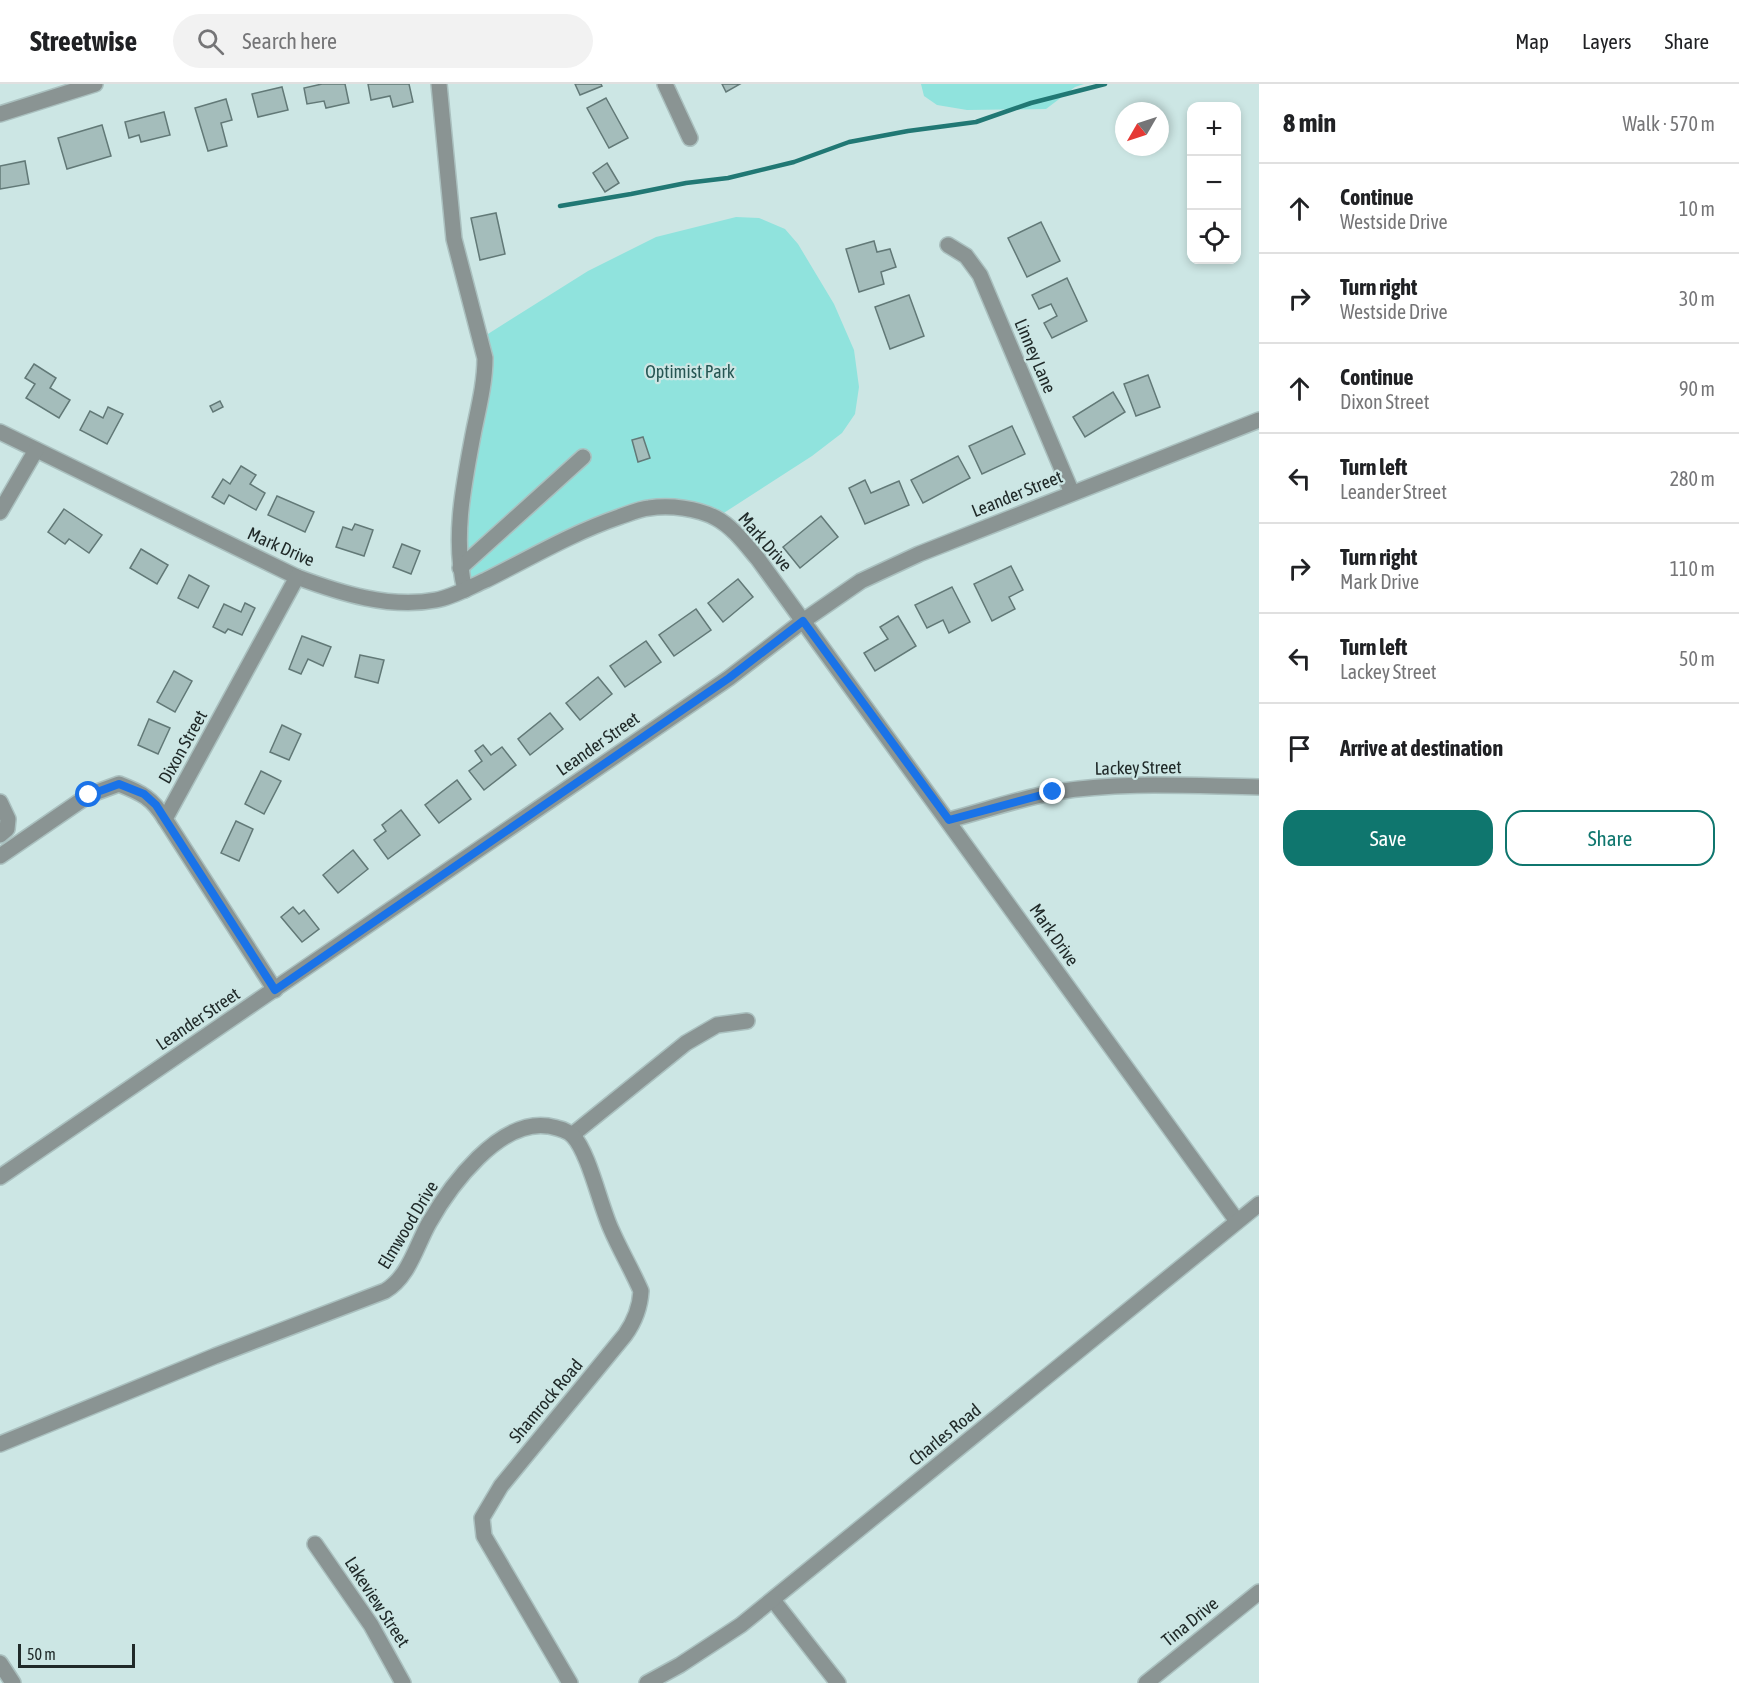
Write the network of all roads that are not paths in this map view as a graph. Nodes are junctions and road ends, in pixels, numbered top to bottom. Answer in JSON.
{"nodes":[{"id":1,"x":95,"y":84,"type":"edge"},
{"id":2,"x":439,"y":84,"type":"edge"},
{"id":3,"x":665,"y":84,"type":"edge"},
{"id":4,"x":0,"y":114,"type":"edge"},
{"id":5,"x":690,"y":138,"type":"dead end"},
{"id":6,"x":948,"y":245,"type":"dead end"},
{"id":7,"x":1259,"y":420,"type":"edge"},
{"id":8,"x":0,"y":432,"type":"edge"},
{"id":9,"x":36,"y":450,"type":"junction"},
{"id":10,"x":583,"y":457,"type":"dead end"},
{"id":11,"x":1072,"y":493,"type":"junction"},
{"id":12,"x":0,"y":512,"type":"edge"},
{"id":13,"x":460,"y":568,"type":"junction"},
{"id":14,"x":297,"y":578,"type":"junction"},
{"id":15,"x":465,"y":590,"type":"junction"},
{"id":16,"x":803,"y":621,"type":"junction"},
{"id":17,"x":1259,"y":787,"type":"edge"},
{"id":18,"x":0,"y":802,"type":"edge"},
{"id":19,"x":165,"y":819,"type":"junction"},
{"id":20,"x":949,"y":820,"type":"junction"},
{"id":21,"x":4,"y":832,"type":"edge"},
{"id":22,"x":19,"y":843,"type":"junction"},
{"id":23,"x":0,"y":856,"type":"edge"},
{"id":24,"x":275,"y":990,"type":"junction"},
{"id":25,"x":747,"y":1021,"type":"dead end"},
{"id":26,"x":572,"y":1135,"type":"junction"},
{"id":27,"x":0,"y":1177,"type":"edge"},
{"id":28,"x":1259,"y":1204,"type":"edge"},
{"id":29,"x":1237,"y":1221,"type":"junction"},
{"id":30,"x":0,"y":1444,"type":"edge"},
{"id":31,"x":315,"y":1544,"type":"dead end"},
{"id":32,"x":1259,"y":1592,"type":"edge"},
{"id":33,"x":773,"y":1600,"type":"junction"},
{"id":34,"x":0,"y":1663,"type":"edge"},
{"id":35,"x":13,"y":1683,"type":"edge"},
{"id":36,"x":403,"y":1683,"type":"edge"},
{"id":37,"x":570,"y":1683,"type":"edge"},
{"id":38,"x":647,"y":1683,"type":"edge"},
{"id":39,"x":838,"y":1683,"type":"edge"},
{"id":40,"x":1146,"y":1683,"type":"edge"}],
"edges":[{"from":1,"to":4,"type":"street"},
{"from":2,"to":13,"type":"street"},
{"from":3,"to":5,"type":"street"},
{"from":6,"to":11,"type":"street","name":"Linney Lane"},
{"from":7,"to":11,"type":"street","name":"Leander Street"},
{"from":8,"to":9,"type":"street","name":"Mark Drive"},
{"from":9,"to":12,"type":"street"},
{"from":9,"to":14,"type":"street","name":"Mark Drive"},
{"from":10,"to":13,"type":"street"},
{"from":11,"to":16,"type":"street","name":"Leander Street"},
{"from":13,"to":15,"type":"street"},
{"from":14,"to":15,"type":"street","name":"Mark Drive"},
{"from":14,"to":19,"type":"street","name":"Dixon Street"},
{"from":15,"to":16,"type":"street","name":"Mark Drive"},
{"from":16,"to":20,"type":"street","name":"Mark Drive"},
{"from":16,"to":24,"type":"street","name":"Leander Street"},
{"from":17,"to":20,"type":"street","name":"Lackey Street"},
{"from":18,"to":21,"type":"street"},
{"from":19,"to":22,"type":"street"},
{"from":19,"to":24,"type":"street"},
{"from":20,"to":29,"type":"street","name":"Mark Drive"},
{"from":21,"to":22,"type":"street"},
{"from":22,"to":23,"type":"street"},
{"from":24,"to":27,"type":"street","name":"Leander Street"},
{"from":25,"to":26,"type":"street"},
{"from":26,"to":30,"type":"street","name":"Elmwood Drive"},
{"from":26,"to":37,"type":"street","name":"Shamrock Road"},
{"from":28,"to":29,"type":"street","name":"Charles Road"},
{"from":29,"to":33,"type":"street","name":"Charles Road"},
{"from":31,"to":36,"type":"street","name":"Lakeview Street"},
{"from":32,"to":40,"type":"street","name":"Tina Drive"},
{"from":33,"to":38,"type":"street","name":"Charles Road"},
{"from":33,"to":39,"type":"street"},
{"from":34,"to":35,"type":"street"}]}
